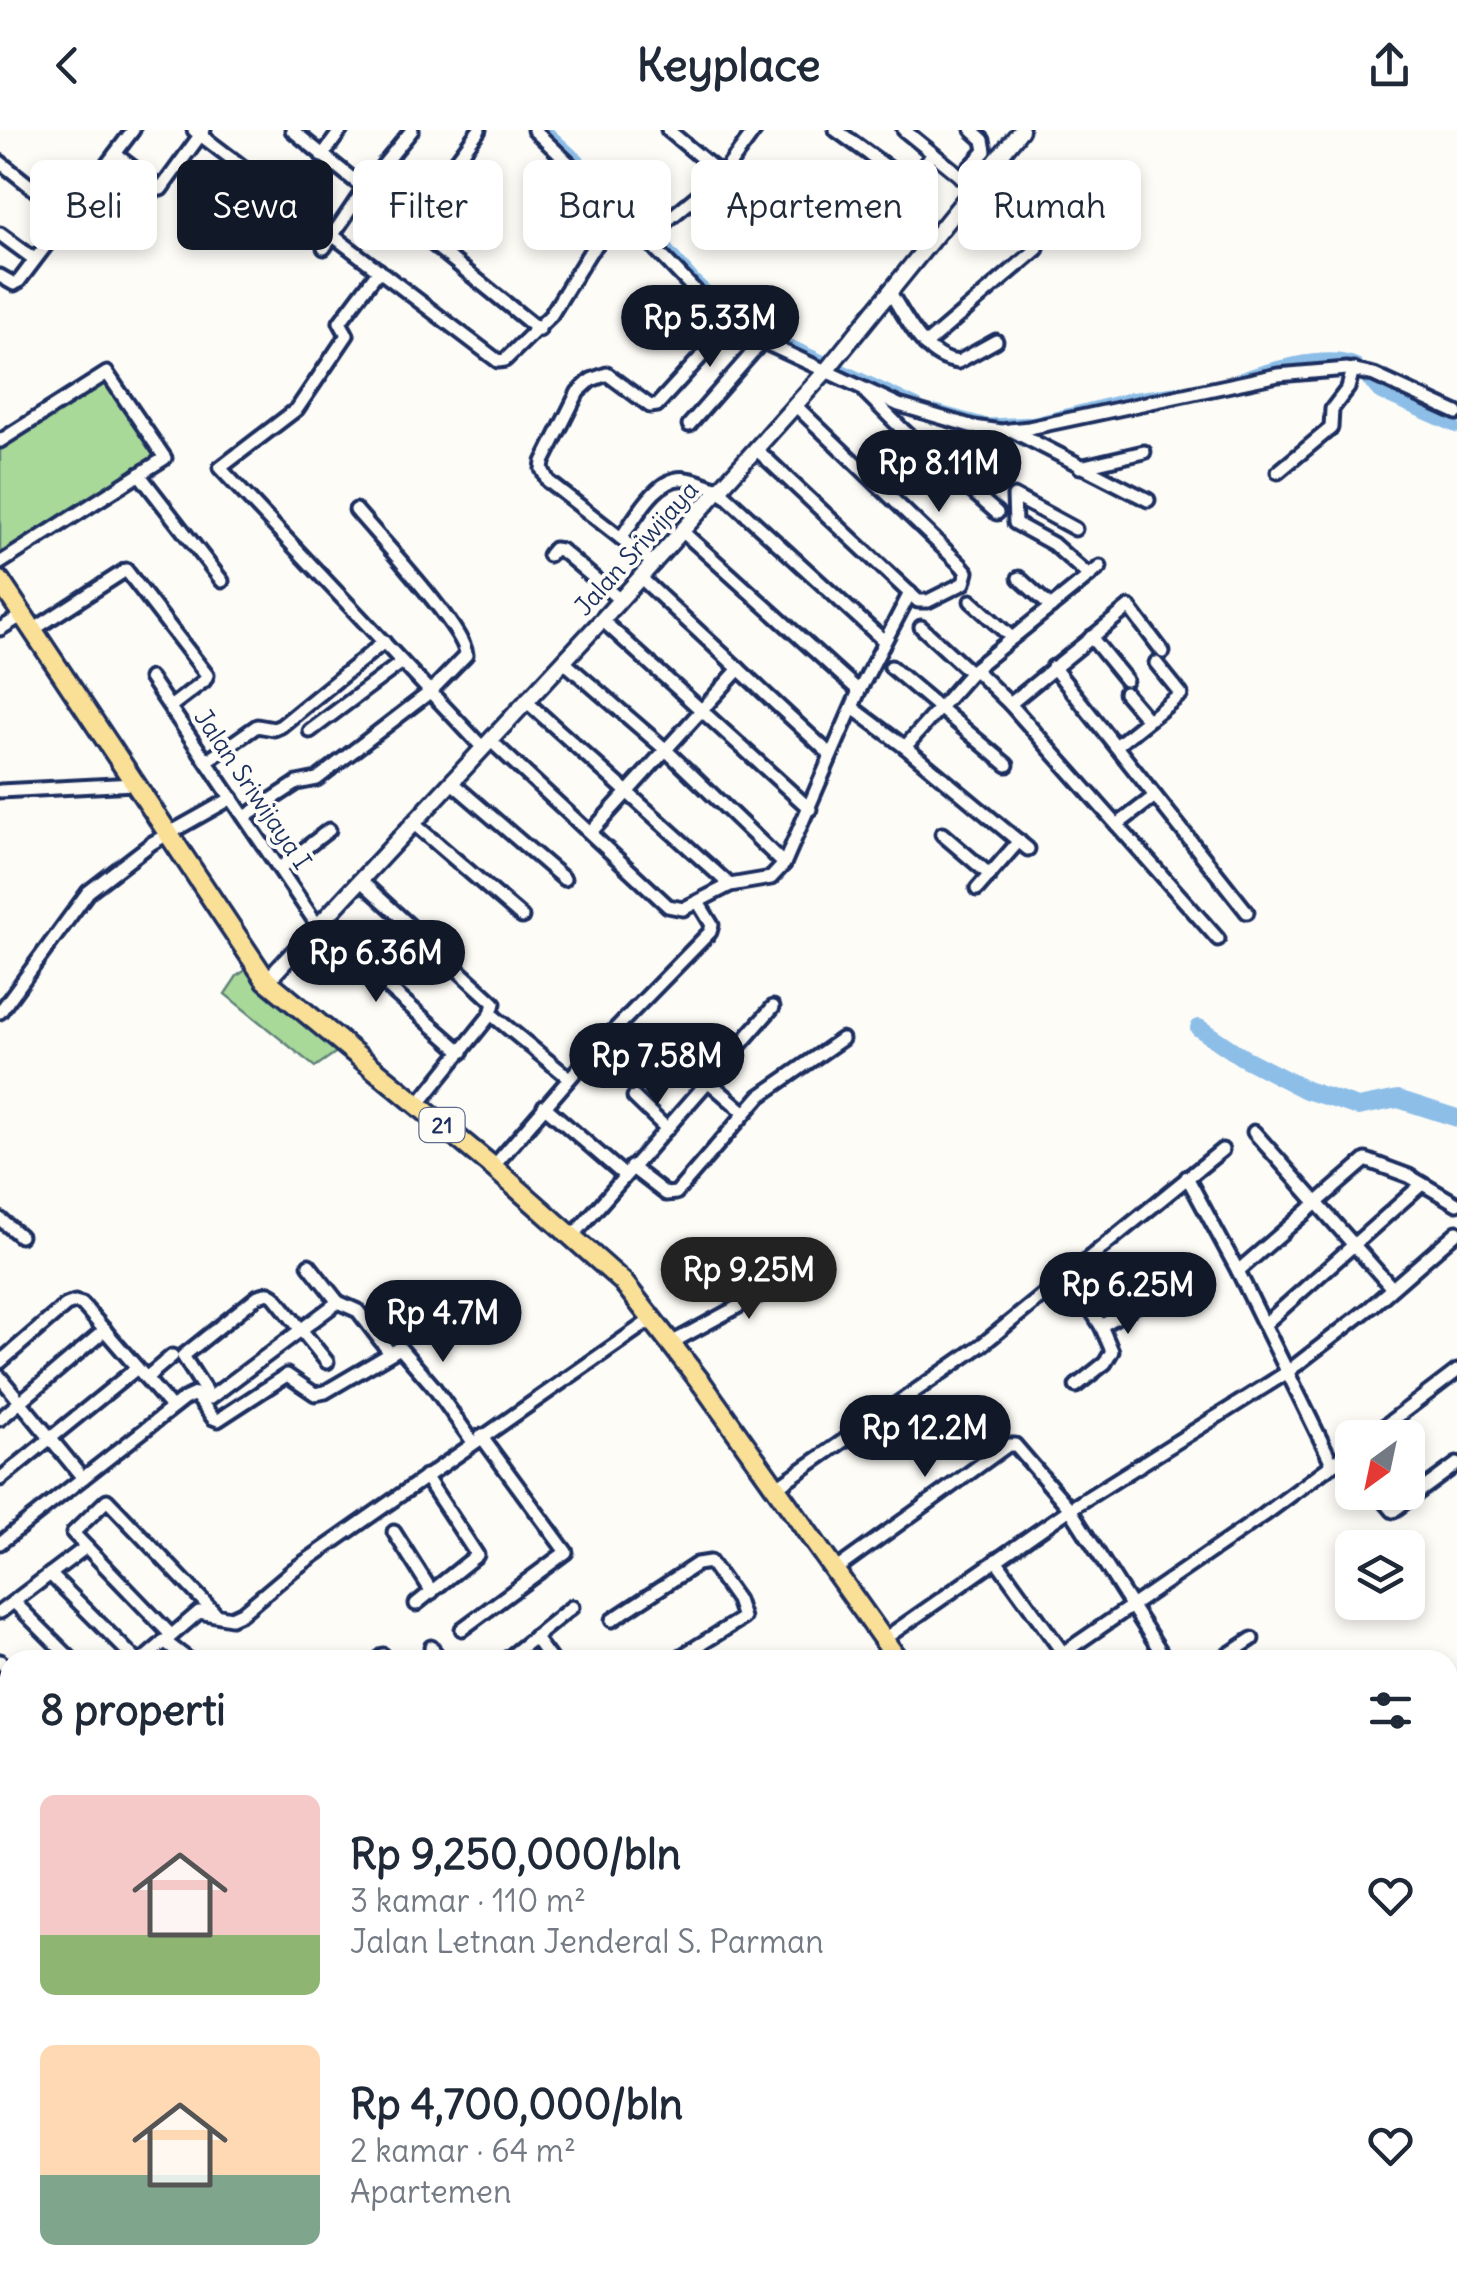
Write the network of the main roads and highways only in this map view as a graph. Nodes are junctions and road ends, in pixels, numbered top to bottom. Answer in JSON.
{"nodes":[{"id":1,"x":0,"y":581,"type":"edge"},
{"id":2,"x":891,"y":1650,"type":"edge"}],
"edges":[{"from":1,"to":2,"type":"highway","number":"21"}]}
